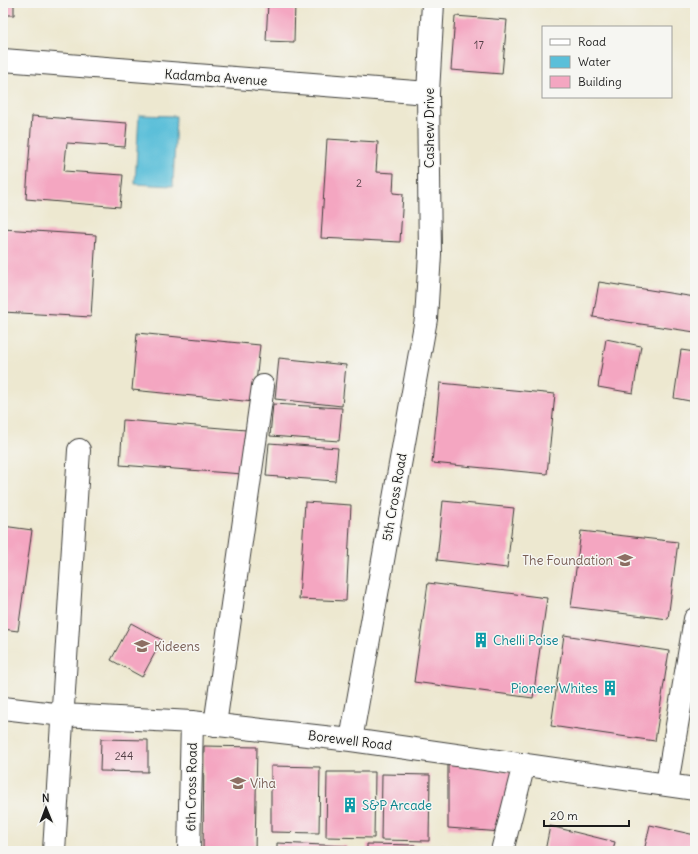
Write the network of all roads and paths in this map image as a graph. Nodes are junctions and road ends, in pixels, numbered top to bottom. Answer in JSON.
{"nodes":[{"id":1,"x":433,"y":3,"type":"edge"},
{"id":2,"x":3,"y":60,"type":"edge"},
{"id":3,"x":428,"y":93,"type":"junction"},
{"id":4,"x":430,"y":254,"type":"joint"},
{"id":5,"x":262,"y":386,"type":"dead end"},
{"id":6,"x":79,"y":450,"type":"dead end"},
{"id":7,"x":695,"y":619,"type":"edge"},
{"id":8,"x":3,"y":708,"type":"edge"},
{"id":9,"x":63,"y":715,"type":"junction"},
{"id":10,"x":192,"y":722,"type":"junction"},
{"id":11,"x":215,"y":725,"type":"junction"},
{"id":12,"x":351,"y":740,"type":"junction"},
{"id":13,"x":524,"y":764,"type":"junction"},
{"id":14,"x":667,"y":784,"type":"junction"},
{"id":15,"x":695,"y":789,"type":"edge"},
{"id":16,"x":54,"y":851,"type":"edge"},
{"id":17,"x":189,"y":851,"type":"edge"},
{"id":18,"x":502,"y":851,"type":"edge"}],
"edges":[{"from":1,"to":3,"type":"street","name":"Cashew Drive"},
{"from":2,"to":3,"type":"street","name":"Kadamba Avenue"},
{"from":3,"to":4,"type":"street","name":"Cashew Drive"},
{"from":4,"to":12,"type":"street","name":"5th Cross Road"},
{"from":5,"to":11,"type":"street"},
{"from":6,"to":9,"type":"street"},
{"from":7,"to":14,"type":"street"},
{"from":8,"to":9,"type":"street","name":"Borewell Road"},
{"from":9,"to":10,"type":"street","name":"Borewell Road"},
{"from":9,"to":16,"type":"street"},
{"from":10,"to":11,"type":"street","name":"Borewell Road"},
{"from":10,"to":17,"type":"street","name":"6th Cross Road"},
{"from":11,"to":12,"type":"street","name":"Borewell Road"},
{"from":12,"to":13,"type":"street","name":"Borewell Road"},
{"from":13,"to":14,"type":"street","name":"Borewell Road"},
{"from":13,"to":18,"type":"street"},
{"from":14,"to":15,"type":"street","name":"Borewell Road"}]}
